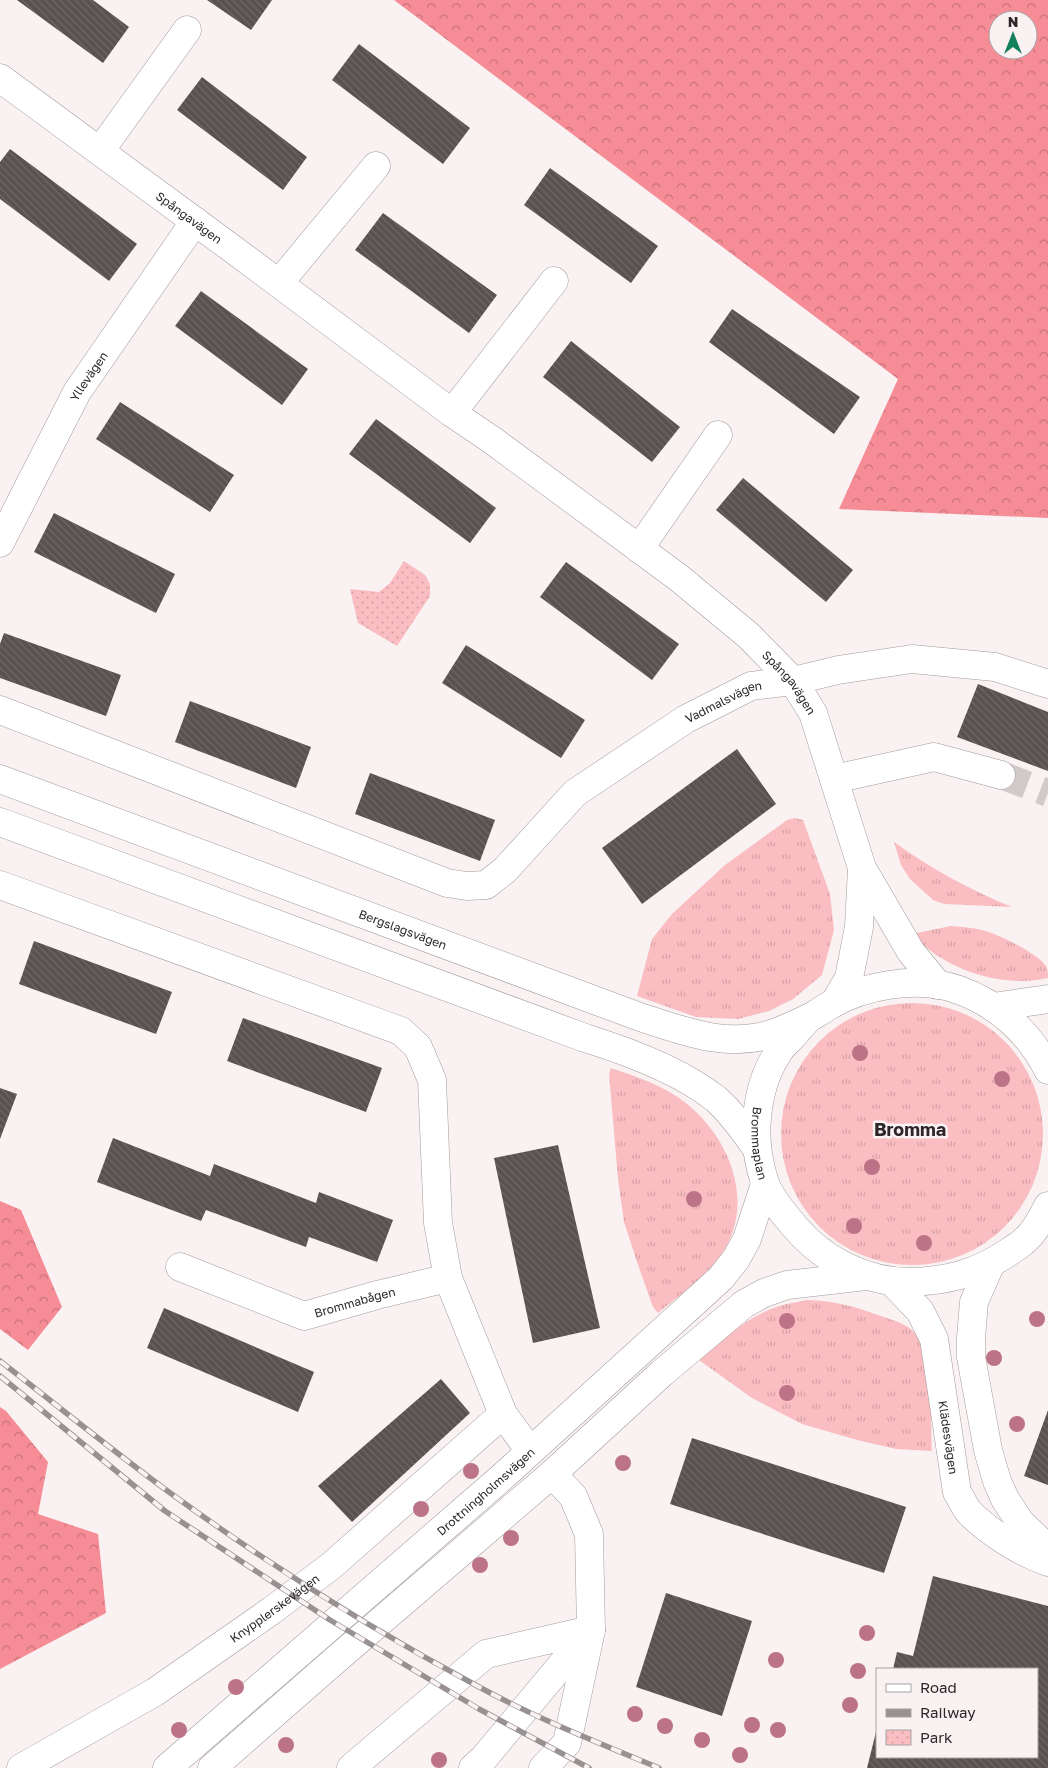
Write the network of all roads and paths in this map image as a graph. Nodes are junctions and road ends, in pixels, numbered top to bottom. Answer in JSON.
{"nodes":[{"id":1,"x":187,"y":30,"type":"dead end"},
{"id":2,"x":0,"y":78,"type":"edge"},
{"id":3,"x":100,"y":151,"type":"junction"},
{"id":4,"x":376,"y":166,"type":"dead end"},
{"id":5,"x":194,"y":221,"type":"junction"},
{"id":6,"x":554,"y":281,"type":"dead end"},
{"id":7,"x":279,"y":283,"type":"junction"},
{"id":8,"x":452,"y":413,"type":"junction"},
{"id":9,"x":718,"y":435,"type":"dead end"},
{"id":10,"x":0,"y":543,"type":"edge"},
{"id":11,"x":640,"y":549,"type":"junction"},
{"id":12,"x":793,"y":681,"type":"junction"},
{"id":13,"x":1048,"y":684,"type":"edge"},
{"id":14,"x":0,"y":710,"type":"edge"},
{"id":15,"x":1002,"y":775,"type":"tunnel mouth"},
{"id":16,"x":0,"y":779,"type":"edge"},
{"id":17,"x":834,"y":779,"type":"junction"},
{"id":18,"x":0,"y":822,"type":"edge"},
{"id":19,"x":862,"y":868,"type":"junction"},
{"id":20,"x":0,"y":885,"type":"edge"},
{"id":21,"x":938,"y":985,"type":"junction"},
{"id":22,"x":1048,"y":999,"type":"edge"},
{"id":23,"x":835,"y":1002,"type":"junction"},
{"id":24,"x":993,"y":1007,"type":"junction"},
{"id":25,"x":809,"y":1018,"type":"junction"},
{"id":26,"x":1048,"y":1070,"type":"edge"},
{"id":27,"x":757,"y":1149,"type":"junction"},
{"id":28,"x":765,"y":1184,"type":"junction"},
{"id":29,"x":1048,"y":1206,"type":"edge"},
{"id":30,"x":1037,"y":1239,"type":"edge"},
{"id":31,"x":991,"y":1264,"type":"junction"},
{"id":32,"x":180,"y":1267,"type":"dead end"},
{"id":33,"x":448,"y":1278,"type":"junction"},
{"id":34,"x":879,"y":1279,"type":"junction"},
{"id":35,"x":503,"y":1414,"type":"junction"},
{"id":36,"x":530,"y":1451,"type":"junction"},
{"id":37,"x":552,"y":1474,"type":"junction"},
{"id":38,"x":1048,"y":1550,"type":"edge"},
{"id":39,"x":1048,"y":1562,"type":"edge"},
{"id":40,"x":591,"y":1630,"type":"junction"},
{"id":41,"x":22,"y":1768,"type":"edge"},
{"id":42,"x":167,"y":1768,"type":"edge"},
{"id":43,"x":212,"y":1768,"type":"edge"},
{"id":44,"x":350,"y":1768,"type":"edge"},
{"id":45,"x":473,"y":1768,"type":"edge"},
{"id":46,"x":542,"y":1768,"type":"edge"}],
"edges":[{"from":1,"to":3,"type":"street"},
{"from":2,"to":3,"type":"street","name":"Spångavägen"},
{"from":3,"to":5,"type":"street","name":"Spångavägen"},
{"from":4,"to":7,"type":"street"},
{"from":5,"to":7,"type":"street","name":"Spångavägen"},
{"from":5,"to":10,"type":"street","name":"Yllevägen"},
{"from":6,"to":8,"type":"street"},
{"from":7,"to":8,"type":"street","name":"Spångavägen"},
{"from":8,"to":11,"type":"street","name":"Spångavägen"},
{"from":9,"to":11,"type":"street"},
{"from":11,"to":12,"type":"street","name":"Spångavägen"},
{"from":12,"to":13,"type":"street","name":"Vadmalsvägen"},
{"from":12,"to":14,"type":"street","name":"Vadmalsvägen"},
{"from":12,"to":17,"type":"street","name":"Spångavägen"},
{"from":15,"to":17,"type":"street"},
{"from":16,"to":25,"type":"street","name":"Bergslagsvägen"},
{"from":17,"to":19,"type":"street","name":"Spångavägen"},
{"from":18,"to":27,"type":"street"},
{"from":19,"to":21,"type":"street","name":"Spångavägen"},
{"from":19,"to":23,"type":"street","name":"Spångavägen"},
{"from":20,"to":33,"type":"street"},
{"from":21,"to":23,"type":"street","name":"Brommaplan"},
{"from":21,"to":24,"type":"street","name":"Brommaplan"},
{"from":22,"to":24,"type":"street"},
{"from":23,"to":25,"type":"street","name":"Brommaplan"},
{"from":24,"to":26,"type":"street","name":"Brommaplan"},
{"from":25,"to":27,"type":"street","name":"Brommaplan"},
{"from":27,"to":28,"type":"street","name":"Brommaplan"},
{"from":28,"to":34,"type":"street","name":"Brommaplan"},
{"from":28,"to":36,"type":"street","name":"Drottningholmsvägen"},
{"from":29,"to":30,"type":"street","name":"Brommaplan"},
{"from":30,"to":31,"type":"street","name":"Brommaplan"},
{"from":31,"to":34,"type":"street","name":"Brommaplan"},
{"from":31,"to":38,"type":"street"},
{"from":32,"to":33,"type":"street","name":"Brommabågen"},
{"from":33,"to":35,"type":"street"},
{"from":34,"to":37,"type":"street"},
{"from":34,"to":39,"type":"street","name":"Klädesvägen"},
{"from":35,"to":36,"type":"street"},
{"from":35,"to":41,"type":"street","name":"Knypplerskevägen"},
{"from":36,"to":37,"type":"street"},
{"from":36,"to":42,"type":"street","name":"Drottningholmsvägen"},
{"from":37,"to":40,"type":"street"},
{"from":37,"to":43,"type":"street"},
{"from":40,"to":44,"type":"street"},
{"from":40,"to":45,"type":"street"},
{"from":40,"to":46,"type":"street"}]}
